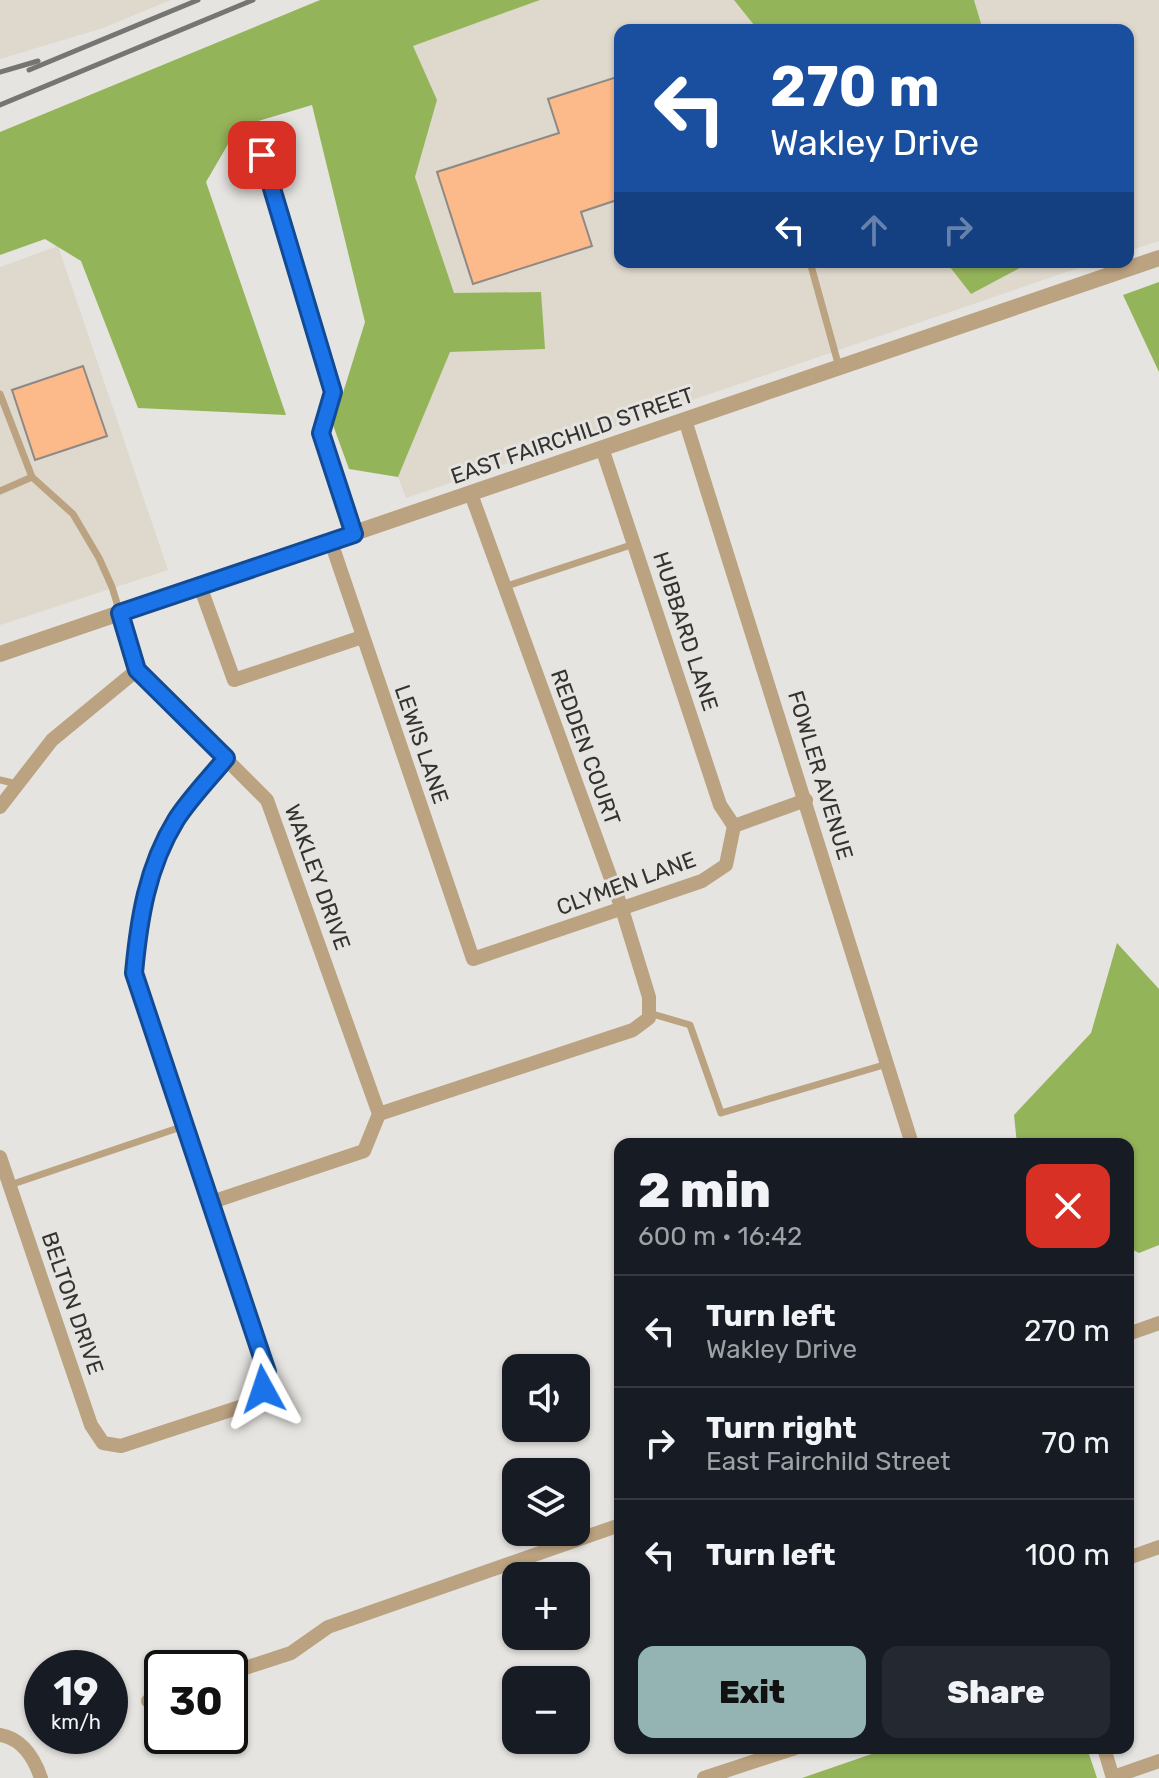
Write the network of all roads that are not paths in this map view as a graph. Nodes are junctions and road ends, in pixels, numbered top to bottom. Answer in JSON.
{"nodes":[{"id":1,"x":262,"y":155,"type":"dead end"},
{"id":2,"x":1159,"y":258,"type":"edge"},
{"id":3,"x":1134,"y":267,"type":"edge"},
{"id":4,"x":812,"y":268,"type":"edge"},
{"id":5,"x":1130,"y":268,"type":"edge"},
{"id":6,"x":839,"y":367,"type":"junction"},
{"id":7,"x":0,"y":394,"type":"edge"},
{"id":8,"x":685,"y":420,"type":"junction"},
{"id":9,"x":602,"y":448,"type":"junction"},
{"id":10,"x":32,"y":477,"type":"junction"},
{"id":11,"x":0,"y":491,"type":"edge"},
{"id":12,"x":471,"y":494,"type":"junction"},
{"id":13,"x":354,"y":534,"type":"junction"},
{"id":14,"x":331,"y":542,"type":"junction"},
{"id":15,"x":634,"y":544,"type":"junction"},
{"id":16,"x":200,"y":586,"type":"junction"},
{"id":17,"x":504,"y":587,"type":"junction"},
{"id":18,"x":120,"y":613,"type":"junction"},
{"id":19,"x":362,"y":637,"type":"junction"},
{"id":20,"x":0,"y":654,"type":"edge"},
{"id":21,"x":137,"y":670,"type":"junction"},
{"id":22,"x":226,"y":758,"type":"junction"},
{"id":23,"x":0,"y":780,"type":"edge"},
{"id":24,"x":17,"y":784,"type":"junction"},
{"id":25,"x":806,"y":800,"type":"junction"},
{"id":26,"x":0,"y":807,"type":"edge"},
{"id":27,"x":734,"y":826,"type":"junction"},
{"id":28,"x":622,"y":909,"type":"junction"},
{"id":29,"x":473,"y":959,"type":"joint"},
{"id":30,"x":649,"y":1015,"type":"junction"},
{"id":31,"x":887,"y":1064,"type":"junction"},
{"id":32,"x":379,"y":1114,"type":"junction"},
{"id":33,"x":186,"y":1125,"type":"junction"},
{"id":34,"x":910,"y":1138,"type":"edge"},
{"id":35,"x":0,"y":1157,"type":"edge"},
{"id":36,"x":10,"y":1186,"type":"junction"},
{"id":37,"x":212,"y":1202,"type":"junction"},
{"id":38,"x":1159,"y":1323,"type":"edge"},
{"id":39,"x":1134,"y":1332,"type":"edge"},
{"id":40,"x":614,"y":1527,"type":"edge"},
{"id":41,"x":1159,"y":1547,"type":"edge"},
{"id":42,"x":1134,"y":1556,"type":"edge"},
{"id":43,"x":248,"y":1667,"type":"edge"},
{"id":44,"x":0,"y":1735,"type":"edge"},
{"id":45,"x":777,"y":1754,"type":"edge"},
{"id":46,"x":1106,"y":1754,"type":"edge"},
{"id":47,"x":1159,"y":1761,"type":"edge"},
{"id":48,"x":41,"y":1778,"type":"edge"},
{"id":49,"x":704,"y":1778,"type":"edge"},
{"id":50,"x":1113,"y":1778,"type":"edge"}],
"edges":[{"from":1,"to":13,"type":"lane"},
{"from":2,"to":3,"type":"street","name":"EAST FAIRCHILD STREET"},
{"from":4,"to":6,"type":"lane"},
{"from":5,"to":6,"type":"street","name":"EAST FAIRCHILD STREET"},
{"from":6,"to":8,"type":"street","name":"EAST FAIRCHILD STREET"},
{"from":7,"to":10,"type":"lane"},
{"from":8,"to":9,"type":"street","name":"EAST FAIRCHILD STREET"},
{"from":8,"to":25,"type":"street","name":"FOWLER AVENUE"},
{"from":9,"to":12,"type":"street","name":"EAST FAIRCHILD STREET"},
{"from":9,"to":15,"type":"street","name":"HUBBARD LANE"},
{"from":10,"to":11,"type":"lane"},
{"from":10,"to":18,"type":"lane"},
{"from":12,"to":13,"type":"street","name":"EAST FAIRCHILD STREET"},
{"from":12,"to":17,"type":"street","name":"REDDEN COURT"},
{"from":13,"to":14,"type":"street","name":"EAST FAIRCHILD STREET"},
{"from":14,"to":16,"type":"street","name":"EAST FAIRCHILD STREET"},
{"from":14,"to":19,"type":"street","name":"LEWIS LANE"},
{"from":15,"to":17,"type":"lane"},
{"from":15,"to":27,"type":"street","name":"HUBBARD LANE"},
{"from":16,"to":18,"type":"street","name":"EAST FAIRCHILD STREET"},
{"from":16,"to":19,"type":"street"},
{"from":17,"to":28,"type":"street","name":"REDDEN COURT"},
{"from":18,"to":20,"type":"street","name":"EAST FAIRCHILD STREET"},
{"from":18,"to":21,"type":"street","name":"WAKLEY DRIVE"},
{"from":19,"to":29,"type":"street","name":"LEWIS LANE"},
{"from":21,"to":22,"type":"street","name":"WAKLEY DRIVE"},
{"from":21,"to":24,"type":"street"},
{"from":22,"to":32,"type":"street","name":"WAKLEY DRIVE"},
{"from":22,"to":33,"type":"street"},
{"from":23,"to":24,"type":"lane"},
{"from":24,"to":26,"type":"street"},
{"from":25,"to":27,"type":"street"},
{"from":25,"to":31,"type":"street","name":"FOWLER AVENUE"},
{"from":27,"to":28,"type":"street","name":"CLYMEN LANE"},
{"from":28,"to":29,"type":"street","name":"CLYMEN LANE"},
{"from":28,"to":30,"type":"street","name":"REDDEN COURT"},
{"from":30,"to":31,"type":"lane"},
{"from":30,"to":32,"type":"street"},
{"from":31,"to":34,"type":"street","name":"FOWLER AVENUE"},
{"from":32,"to":37,"type":"street"},
{"from":33,"to":36,"type":"lane"},
{"from":33,"to":37,"type":"street"},
{"from":35,"to":36,"type":"street","name":"BELTON DRIVE"},
{"from":36,"to":37,"type":"street","name":"BELTON DRIVE"},
{"from":38,"to":39,"type":"street"},
{"from":40,"to":43,"type":"street"},
{"from":41,"to":42,"type":"street"},
{"from":44,"to":48,"type":"street"},
{"from":45,"to":49,"type":"street"},
{"from":46,"to":50,"type":"street"},
{"from":47,"to":50,"type":"street"}]}
